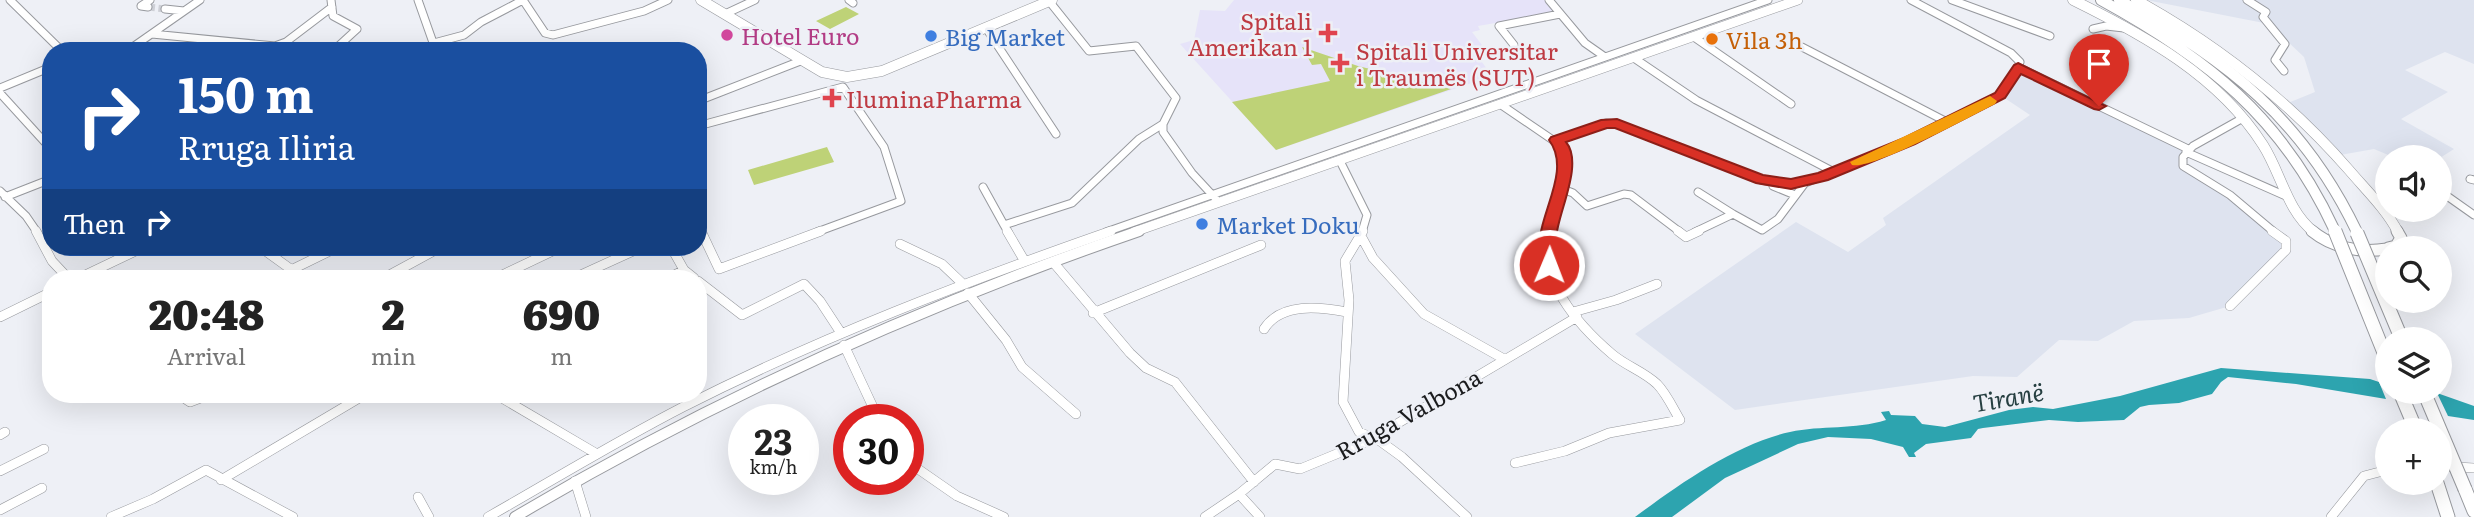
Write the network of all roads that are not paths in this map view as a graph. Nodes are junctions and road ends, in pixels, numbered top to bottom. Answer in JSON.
{"nodes":[{"id":1,"x":10,"y":0,"type":"edge"},
{"id":2,"x":200,"y":0,"type":"edge"},
{"id":3,"x":418,"y":0,"type":"edge"},
{"id":4,"x":523,"y":0,"type":"edge"},
{"id":5,"x":668,"y":0,"type":"edge"},
{"id":6,"x":701,"y":0,"type":"edge"},
{"id":7,"x":755,"y":0,"type":"edge"},
{"id":8,"x":1549,"y":0,"type":"edge"},
{"id":9,"x":1768,"y":0,"type":"edge"},
{"id":10,"x":1798,"y":0,"type":"edge"},
{"id":11,"x":1911,"y":0,"type":"edge"},
{"id":12,"x":1952,"y":0,"type":"edge"},
{"id":13,"x":2073,"y":0,"type":"edge"},
{"id":14,"x":2119,"y":0,"type":"edge"},
{"id":15,"x":2136,"y":0,"type":"edge"},
{"id":16,"x":2247,"y":0,"type":"edge"},
{"id":17,"x":1051,"y":1,"type":"edge"},
{"id":18,"x":331,"y":4,"type":"edge"},
{"id":19,"x":2099,"y":6,"type":"edge"},
{"id":20,"x":165,"y":9,"type":"tunnel mouth"},
{"id":21,"x":184,"y":11,"type":"junction"},
{"id":22,"x":725,"y":14,"type":"junction"},
{"id":23,"x":1560,"y":14,"type":"junction"},
{"id":24,"x":986,"y":28,"type":"junction"},
{"id":25,"x":2129,"y":29,"type":"junction"},
{"id":26,"x":152,"y":34,"type":"junction"},
{"id":27,"x":2050,"y":36,"type":"dead end"},
{"id":28,"x":1694,"y":37,"type":"junction"},
{"id":29,"x":53,"y":42,"type":"edge"},
{"id":30,"x":140,"y":42,"type":"edge"},
{"id":31,"x":234,"y":42,"type":"edge"},
{"id":32,"x":286,"y":42,"type":"edge"},
{"id":33,"x":343,"y":42,"type":"edge"},
{"id":34,"x":433,"y":42,"type":"edge"},
{"id":35,"x":447,"y":42,"type":"edge"},
{"id":36,"x":1514,"y":45,"type":"dead end"},
{"id":37,"x":1802,"y":47,"type":"dead end"},
{"id":38,"x":1605,"y":57,"type":"junction"},
{"id":39,"x":1634,"y":58,"type":"junction"},
{"id":40,"x":803,"y":61,"type":"junction"},
{"id":41,"x":2018,"y":67,"type":"junction"},
{"id":42,"x":42,"y":71,"type":"edge"},
{"id":43,"x":2284,"y":71,"type":"dead end"},
{"id":44,"x":847,"y":77,"type":"junction"},
{"id":45,"x":843,"y":87,"type":"junction"},
{"id":46,"x":0,"y":91,"type":"edge"},
{"id":47,"x":707,"y":98,"type":"edge"},
{"id":48,"x":1500,"y":104,"type":"junction"},
{"id":49,"x":1791,"y":104,"type":"dead end"},
{"id":50,"x":2244,"y":118,"type":"junction"},
{"id":51,"x":1947,"y":122,"type":"junction"},
{"id":52,"x":707,"y":124,"type":"edge"},
{"id":53,"x":1163,"y":124,"type":"junction"},
{"id":54,"x":1056,"y":134,"type":"dead end"},
{"id":55,"x":42,"y":137,"type":"edge"},
{"id":56,"x":1556,"y":140,"type":"junction"},
{"id":57,"x":2187,"y":150,"type":"junction"},
{"id":58,"x":1340,"y":162,"type":"junction"},
{"id":59,"x":1834,"y":172,"type":"junction"},
{"id":60,"x":1761,"y":180,"type":"junction"},
{"id":61,"x":42,"y":182,"type":"edge"},
{"id":62,"x":1805,"y":183,"type":"junction"},
{"id":63,"x":983,"y":187,"type":"dead end"},
{"id":64,"x":1560,"y":188,"type":"junction"},
{"id":65,"x":1698,"y":192,"type":"dead end"},
{"id":66,"x":2,"y":195,"type":"edge"},
{"id":67,"x":1795,"y":195,"type":"junction"},
{"id":68,"x":2291,"y":198,"type":"junction"},
{"id":69,"x":2452,"y":199,"type":"edge"},
{"id":70,"x":1217,"y":200,"type":"junction"},
{"id":71,"x":1733,"y":214,"type":"junction"},
{"id":72,"x":2474,"y":215,"type":"edge"},
{"id":73,"x":1004,"y":225,"type":"junction"},
{"id":74,"x":1361,"y":236,"type":"junction"},
{"id":75,"x":2399,"y":236,"type":"edge"},
{"id":76,"x":42,"y":239,"type":"edge"},
{"id":77,"x":707,"y":243,"type":"edge"},
{"id":78,"x":900,"y":244,"type":"dead end"},
{"id":79,"x":1261,"y":245,"type":"dead end"},
{"id":80,"x":2375,"y":251,"type":"edge"},
{"id":81,"x":50,"y":256,"type":"edge"},
{"id":82,"x":125,"y":256,"type":"edge"},
{"id":83,"x":272,"y":256,"type":"edge"},
{"id":84,"x":320,"y":256,"type":"edge"},
{"id":85,"x":424,"y":256,"type":"edge"},
{"id":86,"x":542,"y":256,"type":"edge"},
{"id":87,"x":622,"y":256,"type":"edge"},
{"id":88,"x":676,"y":256,"type":"edge"},
{"id":89,"x":1024,"y":260,"type":"junction"},
{"id":90,"x":1054,"y":262,"type":"junction"},
{"id":91,"x":60,"y":270,"type":"edge"},
{"id":92,"x":96,"y":270,"type":"edge"},
{"id":93,"x":291,"y":270,"type":"joint"},
{"id":94,"x":399,"y":270,"type":"edge"},
{"id":95,"x":513,"y":270,"type":"edge"},
{"id":96,"x":592,"y":270,"type":"edge"},
{"id":97,"x":684,"y":270,"type":"edge"},
{"id":98,"x":962,"y":283,"type":"junction"},
{"id":99,"x":1657,"y":284,"type":"dead end"},
{"id":100,"x":707,"y":288,"type":"edge"},
{"id":101,"x":968,"y":293,"type":"junction"},
{"id":102,"x":42,"y":297,"type":"edge"},
{"id":103,"x":2230,"y":306,"type":"dead end"},
{"id":104,"x":1347,"y":312,"type":"junction"},
{"id":105,"x":1093,"y":313,"type":"junction"},
{"id":106,"x":1575,"y":315,"type":"junction"},
{"id":107,"x":0,"y":317,"type":"edge"},
{"id":108,"x":2397,"y":327,"type":"edge"},
{"id":109,"x":1264,"y":329,"type":"dead end"},
{"id":110,"x":2375,"y":330,"type":"edge"},
{"id":111,"x":842,"y":339,"type":"junction"},
{"id":112,"x":1504,"y":359,"type":"junction"},
{"id":113,"x":707,"y":396,"type":"edge"},
{"id":114,"x":348,"y":403,"type":"edge"},
{"id":115,"x":510,"y":403,"type":"edge"},
{"id":116,"x":693,"y":403,"type":"edge"},
{"id":117,"x":872,"y":404,"type":"edge"},
{"id":118,"x":2429,"y":404,"type":"edge"},
{"id":119,"x":1076,"y":414,"type":"dead end"},
{"id":120,"x":1373,"y":438,"type":"junction"},
{"id":121,"x":44,"y":449,"type":"dead end"},
{"id":122,"x":597,"y":454,"type":"junction"},
{"id":123,"x":1515,"y":463,"type":"dead end"},
{"id":124,"x":2452,"y":467,"type":"edge"},
{"id":125,"x":2474,"y":468,"type":"edge"},
{"id":126,"x":0,"y":471,"type":"edge"},
{"id":127,"x":924,"y":473,"type":"edge"},
{"id":128,"x":2375,"y":473,"type":"edge"},
{"id":129,"x":221,"y":480,"type":"junction"},
{"id":130,"x":575,"y":481,"type":"junction"},
{"id":131,"x":1254,"y":482,"type":"junction"},
{"id":132,"x":42,"y":488,"type":"dead end"},
{"id":133,"x":1239,"y":494,"type":"junction"},
{"id":134,"x":2441,"y":495,"type":"edge"},
{"id":135,"x":418,"y":496,"type":"dead end"},
{"id":136,"x":0,"y":510,"type":"edge"},
{"id":137,"x":2474,"y":511,"type":"edge"},
{"id":138,"x":111,"y":517,"type":"edge"},
{"id":139,"x":293,"y":517,"type":"edge"},
{"id":140,"x":429,"y":517,"type":"edge"},
{"id":141,"x":488,"y":517,"type":"edge"},
{"id":142,"x":515,"y":517,"type":"edge"},
{"id":143,"x":586,"y":517,"type":"edge"},
{"id":144,"x":1004,"y":517,"type":"edge"},
{"id":145,"x":1205,"y":517,"type":"edge"},
{"id":146,"x":1260,"y":517,"type":"edge"},
{"id":147,"x":1467,"y":517,"type":"edge"},
{"id":148,"x":2331,"y":517,"type":"edge"},
{"id":149,"x":2448,"y":517,"type":"edge"}],
"edges":[{"from":1,"to":29,"type":"street"},
{"from":2,"to":21,"type":"street"},
{"from":3,"to":34,"type":"street"},
{"from":4,"to":5,"type":"street"},
{"from":4,"to":35,"type":"street"},
{"from":6,"to":22,"type":"main road"},
{"from":7,"to":22,"type":"street"},
{"from":8,"to":23,"type":"street"},
{"from":9,"to":38,"type":"street"},
{"from":10,"to":28,"type":"street"},
{"from":11,"to":41,"type":"street"},
{"from":12,"to":27,"type":"street"},
{"from":13,"to":19,"type":"main road"},
{"from":14,"to":108,"type":"highway","bridge":true},
{"from":15,"to":75,"type":"main road"},
{"from":16,"to":43,"type":"street"},
{"from":17,"to":24,"type":"main road"},
{"from":17,"to":53,"type":"street"},
{"from":18,"to":32,"type":"street"},
{"from":18,"to":33,"type":"street"},
{"from":19,"to":25,"type":"main road"},
{"from":19,"to":25,"type":"street"},
{"from":19,"to":110,"type":"highway","bridge":true},
{"from":20,"to":21,"type":"street"},
{"from":21,"to":26,"type":"street"},
{"from":22,"to":40,"type":"main road"},
{"from":23,"to":36,"type":"street"},
{"from":23,"to":38,"type":"street"},
{"from":24,"to":44,"type":"main road"},
{"from":24,"to":54,"type":"street"},
{"from":25,"to":50,"type":"main road"},
{"from":26,"to":30,"type":"street"},
{"from":26,"to":31,"type":"street"},
{"from":28,"to":39,"type":"street"},
{"from":28,"to":49,"type":"street"},
{"from":37,"to":51,"type":"street"},
{"from":38,"to":70,"type":"street"},
{"from":39,"to":48,"type":"street"},
{"from":39,"to":59,"type":"street"},
{"from":40,"to":44,"type":"main road"},
{"from":40,"to":47,"type":"street"},
{"from":41,"to":51,"type":"street"},
{"from":41,"to":57,"type":"street"},
{"from":42,"to":46,"type":"street"},
{"from":44,"to":45,"type":"street"},
{"from":45,"to":52,"type":"street"},
{"from":45,"to":77,"type":"street"},
{"from":46,"to":55,"type":"street"},
{"from":48,"to":56,"type":"street"},
{"from":48,"to":58,"type":"street"},
{"from":50,"to":57,"type":"street"},
{"from":50,"to":68,"type":"main road"},
{"from":51,"to":59,"type":"street"},
{"from":53,"to":70,"type":"street"},
{"from":53,"to":73,"type":"street"},
{"from":56,"to":60,"type":"street"},
{"from":56,"to":64,"type":"street"},
{"from":57,"to":68,"type":"street"},
{"from":57,"to":103,"type":"street"},
{"from":58,"to":70,"type":"street"},
{"from":58,"to":74,"type":"street"},
{"from":59,"to":62,"type":"street"},
{"from":60,"to":62,"type":"street"},
{"from":60,"to":67,"type":"street"},
{"from":61,"to":66,"type":"street"},
{"from":62,"to":67,"type":"street"},
{"from":63,"to":73,"type":"street"},
{"from":64,"to":71,"type":"street"},
{"from":64,"to":106,"type":"street"},
{"from":65,"to":71,"type":"street"},
{"from":66,"to":76,"type":"street"},
{"from":67,"to":71,"type":"street"},
{"from":68,"to":80,"type":"main road"},
{"from":69,"to":72,"type":"street"},
{"from":70,"to":89,"type":"street"},
{"from":70,"to":90,"type":"street"},
{"from":73,"to":89,"type":"street"},
{"from":74,"to":104,"type":"street"},
{"from":74,"to":112,"type":"street"},
{"from":78,"to":98,"type":"street"},
{"from":79,"to":105,"type":"street"},
{"from":81,"to":91,"type":"street"},
{"from":82,"to":92,"type":"street"},
{"from":83,"to":93,"type":"street"},
{"from":84,"to":93,"type":"street"},
{"from":85,"to":94,"type":"street"},
{"from":86,"to":95,"type":"street"},
{"from":87,"to":96,"type":"street"},
{"from":88,"to":97,"type":"street"},
{"from":89,"to":98,"type":"street"},
{"from":90,"to":101,"type":"street"},
{"from":90,"to":105,"type":"street"},
{"from":98,"to":111,"type":"street"},
{"from":99,"to":106,"type":"street","name":"Rruga Valbona"},
{"from":100,"to":111,"type":"street"},
{"from":101,"to":111,"type":"street"},
{"from":101,"to":119,"type":"street"},
{"from":102,"to":107,"type":"street"},
{"from":104,"to":109,"type":"street"},
{"from":104,"to":120,"type":"street"},
{"from":105,"to":131,"type":"street"},
{"from":106,"to":112,"type":"street","name":"Rruga Valbona"},
{"from":106,"to":123,"type":"street"},
{"from":111,"to":113,"type":"street"},
{"from":111,"to":117,"type":"street"},
{"from":111,"to":130,"type":"street"},
{"from":112,"to":120,"type":"street","name":"Rruga Valbona"},
{"from":114,"to":129,"type":"street"},
{"from":115,"to":122,"type":"street"},
{"from":116,"to":122,"type":"street"},
{"from":118,"to":137,"type":"highway","bridge":true},
{"from":120,"to":131,"type":"street","name":"Rruga Valbona"},
{"from":120,"to":147,"type":"street"},
{"from":121,"to":126,"type":"street"},
{"from":122,"to":141,"type":"street"},
{"from":124,"to":125,"type":"street"},
{"from":127,"to":144,"type":"street"},
{"from":128,"to":148,"type":"street"},
{"from":129,"to":138,"type":"street"},
{"from":129,"to":139,"type":"street"},
{"from":130,"to":142,"type":"street"},
{"from":130,"to":143,"type":"street"},
{"from":131,"to":133,"type":"street","name":"Rruga Valbona"},
{"from":132,"to":136,"type":"street"},
{"from":133,"to":145,"type":"street","name":"Rruga Valbona"},
{"from":133,"to":146,"type":"street"},
{"from":134,"to":149,"type":"highway"},
{"from":135,"to":140,"type":"street"}]}
